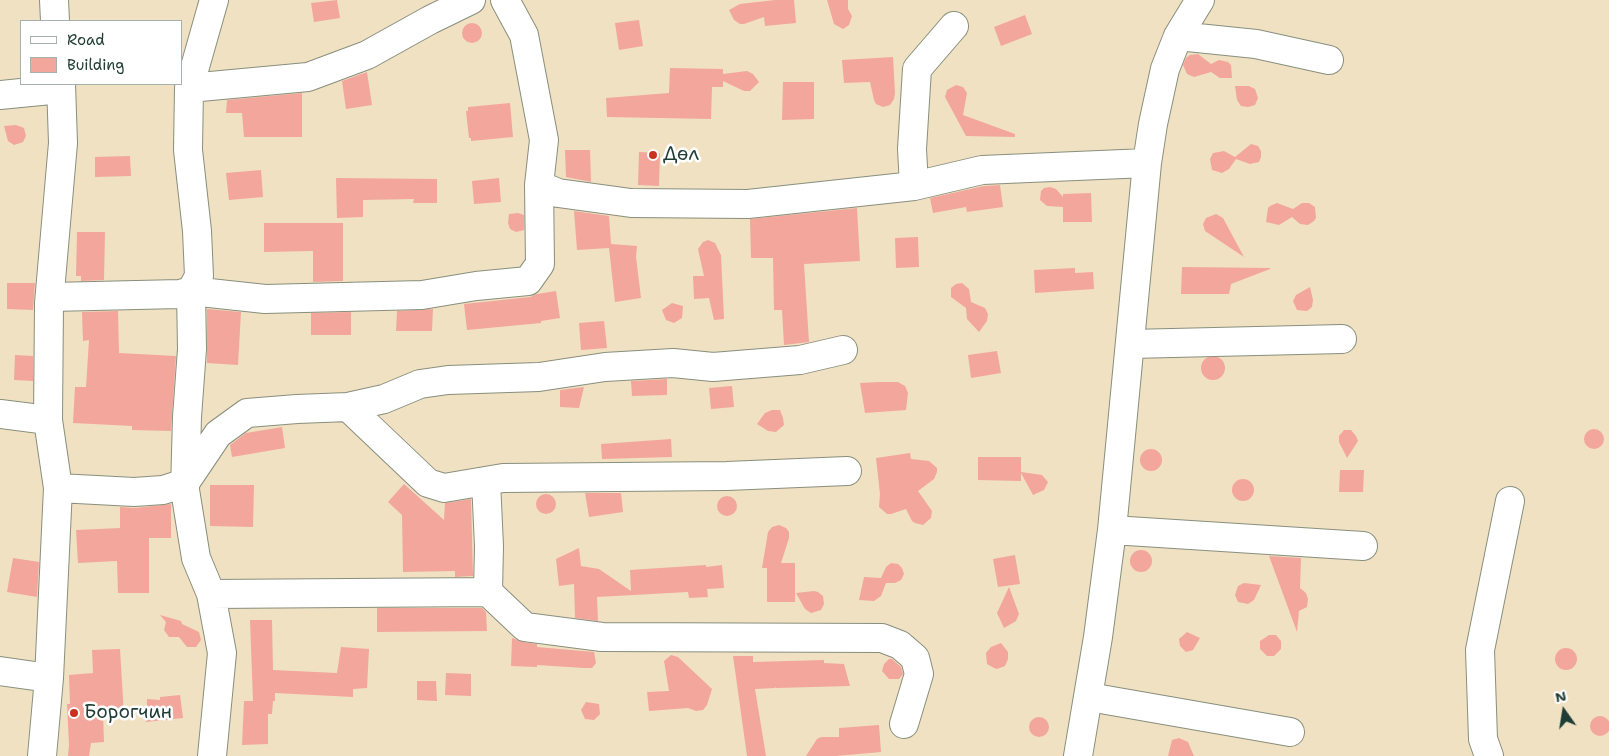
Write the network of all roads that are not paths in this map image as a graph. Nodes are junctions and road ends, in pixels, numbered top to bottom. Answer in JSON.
{"nodes":[{"id":1,"x":54,"y":0,"type":"edge"},
{"id":2,"x":214,"y":0,"type":"edge"},
{"id":3,"x":471,"y":0,"type":"edge"},
{"id":4,"x":505,"y":0,"type":"edge"},
{"id":5,"x":1200,"y":0,"type":"edge"},
{"id":6,"x":55,"y":20,"type":"edge"},
{"id":7,"x":954,"y":26,"type":"dead end"},
{"id":8,"x":1178,"y":36,"type":"junction"},
{"id":9,"x":1329,"y":60,"type":"dead end"},
{"id":10,"x":61,"y":86,"type":"edge"},
{"id":11,"x":189,"y":88,"type":"junction"},
{"id":12,"x":0,"y":95,"type":"edge"},
{"id":13,"x":1147,"y":163,"type":"junction"},
{"id":14,"x":539,"y":185,"type":"junction"},
{"id":15,"x":914,"y":186,"type":"junction"},
{"id":16,"x":191,"y":291,"type":"junction"},
{"id":17,"x":51,"y":296,"type":"junction"},
{"id":18,"x":1342,"y":339,"type":"dead end"},
{"id":19,"x":1130,"y":344,"type":"junction"},
{"id":20,"x":843,"y":350,"type":"dead end"},
{"id":21,"x":348,"y":407,"type":"junction"},
{"id":22,"x":0,"y":414,"type":"edge"},
{"id":23,"x":48,"y":420,"type":"junction"},
{"id":24,"x":847,"y":471,"type":"dead end"},
{"id":25,"x":486,"y":481,"type":"junction"},
{"id":26,"x":185,"y":483,"type":"junction"},
{"id":27,"x":58,"y":488,"type":"junction"},
{"id":28,"x":1510,"y":501,"type":"dead end"},
{"id":29,"x":1112,"y":530,"type":"junction"},
{"id":30,"x":1363,"y":546,"type":"dead end"},
{"id":31,"x":488,"y":592,"type":"junction"},
{"id":32,"x":211,"y":594,"type":"junction"},
{"id":33,"x":0,"y":671,"type":"edge"},
{"id":34,"x":49,"y":678,"type":"junction"},
{"id":35,"x":1089,"y":697,"type":"junction"},
{"id":36,"x":904,"y":724,"type":"dead end"},
{"id":37,"x":1290,"y":732,"type":"dead end"},
{"id":38,"x":42,"y":756,"type":"edge"},
{"id":39,"x":212,"y":756,"type":"edge"},
{"id":40,"x":1078,"y":756,"type":"edge"},
{"id":41,"x":1489,"y":756,"type":"edge"}],
"edges":[{"from":1,"to":6,"type":"street"},
{"from":2,"to":11,"type":"street"},
{"from":3,"to":11,"type":"street"},
{"from":4,"to":14,"type":"street"},
{"from":5,"to":8,"type":"street"},
{"from":7,"to":15,"type":"street"},
{"from":8,"to":9,"type":"street"},
{"from":8,"to":13,"type":"street"},
{"from":10,"to":12,"type":"street"},
{"from":10,"to":17,"type":"street"},
{"from":11,"to":16,"type":"street"},
{"from":13,"to":15,"type":"street"},
{"from":13,"to":19,"type":"street"},
{"from":14,"to":15,"type":"street"},
{"from":14,"to":16,"type":"street"},
{"from":16,"to":17,"type":"street"},
{"from":16,"to":26,"type":"street"},
{"from":17,"to":23,"type":"street"},
{"from":18,"to":19,"type":"street"},
{"from":19,"to":29,"type":"street"},
{"from":20,"to":21,"type":"street"},
{"from":21,"to":25,"type":"street"},
{"from":21,"to":26,"type":"street"},
{"from":22,"to":23,"type":"street"},
{"from":23,"to":27,"type":"street"},
{"from":24,"to":25,"type":"street"},
{"from":25,"to":31,"type":"street"},
{"from":26,"to":27,"type":"street"},
{"from":26,"to":32,"type":"street"},
{"from":27,"to":34,"type":"street"},
{"from":28,"to":41,"type":"street"},
{"from":29,"to":30,"type":"street"},
{"from":29,"to":35,"type":"street"},
{"from":31,"to":32,"type":"street"},
{"from":31,"to":36,"type":"street"},
{"from":32,"to":39,"type":"street"},
{"from":33,"to":34,"type":"street"},
{"from":34,"to":38,"type":"street"},
{"from":35,"to":37,"type":"street"},
{"from":35,"to":40,"type":"street"}]}
